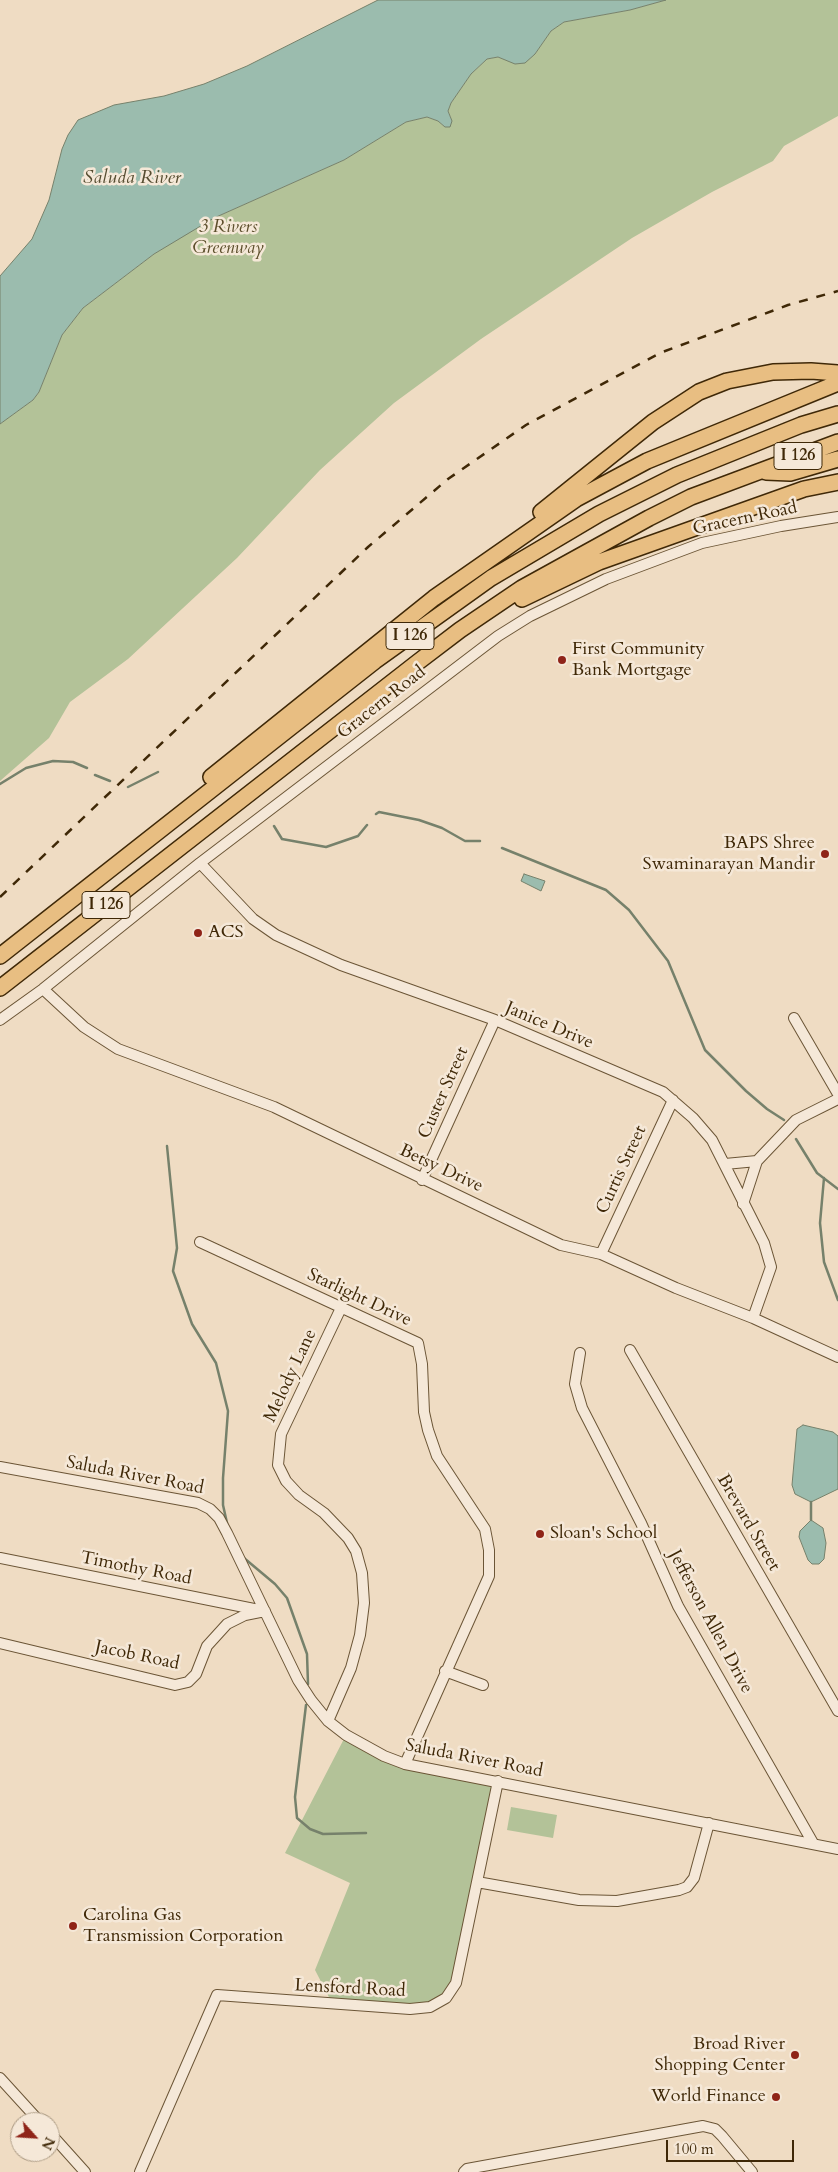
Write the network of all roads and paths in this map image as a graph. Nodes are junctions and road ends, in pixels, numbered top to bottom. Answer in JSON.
{"nodes":[{"id":1,"x":838,"y":373,"type":"edge"},
{"id":2,"x":838,"y":383,"type":"edge"},
{"id":3,"x":838,"y":414,"type":"edge"},
{"id":4,"x":838,"y":442,"type":"edge"},
{"id":5,"x":838,"y":458,"type":"edge"},
{"id":6,"x":759,"y":472,"type":"junction"},
{"id":7,"x":838,"y":482,"type":"edge"},
{"id":8,"x":838,"y":517,"type":"edge"},
{"id":9,"x":434,"y":598,"type":"junction"},
{"id":10,"x":460,"y":630,"type":"junction"},
{"id":11,"x":200,"y":863,"type":"junction"},
{"id":12,"x":28,"y":935,"type":"junction"},
{"id":13,"x":0,"y":956,"type":"edge"},
{"id":14,"x":0,"y":988,"type":"edge"},
{"id":15,"x":43,"y":989,"type":"junction"},
{"id":16,"x":794,"y":1018,"type":"dead end"},
{"id":17,"x":0,"y":1020,"type":"edge"},
{"id":18,"x":495,"y":1020,"type":"junction"},
{"id":19,"x":838,"y":1094,"type":"edge"},
{"id":20,"x":838,"y":1099,"type":"edge"},
{"id":21,"x":673,"y":1100,"type":"junction"},
{"id":22,"x":757,"y":1161,"type":"junction"},
{"id":23,"x":725,"y":1164,"type":"junction"},
{"id":24,"x":422,"y":1180,"type":"junction"},
{"id":25,"x":743,"y":1204,"type":"junction"},
{"id":26,"x":200,"y":1242,"type":"dead end"},
{"id":27,"x":601,"y":1254,"type":"junction"},
{"id":28,"x":341,"y":1308,"type":"junction"},
{"id":29,"x":753,"y":1318,"type":"junction"},
{"id":30,"x":630,"y":1350,"type":"dead end"},
{"id":31,"x":580,"y":1353,"type":"dead end"},
{"id":32,"x":838,"y":1357,"type":"edge"},
{"id":33,"x":0,"y":1467,"type":"edge"},
{"id":34,"x":0,"y":1558,"type":"edge"},
{"id":35,"x":265,"y":1611,"type":"junction"},
{"id":36,"x":0,"y":1643,"type":"edge"},
{"id":37,"x":445,"y":1671,"type":"junction"},
{"id":38,"x":483,"y":1684,"type":"dead end"},
{"id":39,"x":838,"y":1711,"type":"edge"},
{"id":40,"x":328,"y":1721,"type":"junction"},
{"id":41,"x":405,"y":1764,"type":"junction"},
{"id":42,"x":498,"y":1781,"type":"junction"},
{"id":43,"x":709,"y":1823,"type":"junction"},
{"id":44,"x":813,"y":1843,"type":"junction"},
{"id":45,"x":838,"y":1849,"type":"edge"},
{"id":46,"x":477,"y":1882,"type":"junction"},
{"id":47,"x":0,"y":2078,"type":"edge"},
{"id":48,"x":31,"y":2112,"type":"edge"},
{"id":49,"x":60,"y":2144,"type":"edge"},
{"id":50,"x":85,"y":2172,"type":"edge"},
{"id":51,"x":140,"y":2172,"type":"edge"},
{"id":52,"x":464,"y":2172,"type":"edge"},
{"id":53,"x":752,"y":2172,"type":"edge"}],
"edges":[{"from":1,"to":9,"type":"highway"},
{"from":2,"to":9,"type":"highway"},
{"from":3,"to":12,"type":"highway","number":"I 126"},
{"from":4,"to":6,"type":"highway","number":"I 126"},
{"from":5,"to":6,"type":"highway"},
{"from":6,"to":10,"type":"highway","number":"I 126"},
{"from":7,"to":10,"type":"highway"},
{"from":8,"to":11,"type":"street","name":"Gracern Road"},
{"from":9,"to":12,"type":"highway"},
{"from":10,"to":14,"type":"highway","number":"I 126"},
{"from":11,"to":15,"type":"street","name":"Gracern Road"},
{"from":11,"to":18,"type":"street","name":"Janice Drive"},
{"from":12,"to":13,"type":"highway","number":"I 126"},
{"from":15,"to":17,"type":"street","name":"Gracern Road"},
{"from":15,"to":24,"type":"street","name":"Betsy Drive"},
{"from":16,"to":19,"type":"street"},
{"from":18,"to":21,"type":"street","name":"Janice Drive"},
{"from":18,"to":24,"type":"street","name":"Custer Street"},
{"from":20,"to":22,"type":"street"},
{"from":21,"to":23,"type":"street","name":"Janice Drive"},
{"from":21,"to":27,"type":"street","name":"Curtis Street"},
{"from":22,"to":23,"type":"street"},
{"from":22,"to":25,"type":"street"},
{"from":23,"to":25,"type":"street","name":"Janice Drive"},
{"from":24,"to":27,"type":"street","name":"Betsy Drive"},
{"from":25,"to":29,"type":"street","name":"Janice Drive"},
{"from":26,"to":28,"type":"street","name":"Starlight Drive"},
{"from":27,"to":29,"type":"street","name":"Betsy Drive"},
{"from":28,"to":37,"type":"street","name":"Starlight Drive"},
{"from":28,"to":40,"type":"street","name":"Melody Lane"},
{"from":29,"to":32,"type":"street","name":"Betsy Drive"},
{"from":30,"to":39,"type":"street","name":"Brevard Street"},
{"from":31,"to":44,"type":"street","name":"Jefferson Allen Drive"},
{"from":33,"to":35,"type":"street","name":"Saluda River Road"},
{"from":34,"to":35,"type":"street","name":"Timothy Road"},
{"from":35,"to":36,"type":"street","name":"Jacob Road"},
{"from":35,"to":40,"type":"street","name":"Saluda River Road"},
{"from":37,"to":38,"type":"street"},
{"from":37,"to":41,"type":"street","name":"Starlight Drive"},
{"from":40,"to":41,"type":"street","name":"Saluda River Road"},
{"from":41,"to":42,"type":"street","name":"Saluda River Road"},
{"from":42,"to":43,"type":"street","name":"Saluda River Road"},
{"from":42,"to":46,"type":"street","name":"Lensford Road"},
{"from":43,"to":44,"type":"street","name":"Saluda River Road"},
{"from":43,"to":46,"type":"street"},
{"from":44,"to":45,"type":"street","name":"Saluda River Road"},
{"from":46,"to":51,"type":"street","name":"Lensford Road"},
{"from":47,"to":48,"type":"street"},
{"from":49,"to":50,"type":"street"},
{"from":52,"to":53,"type":"street"}]}
